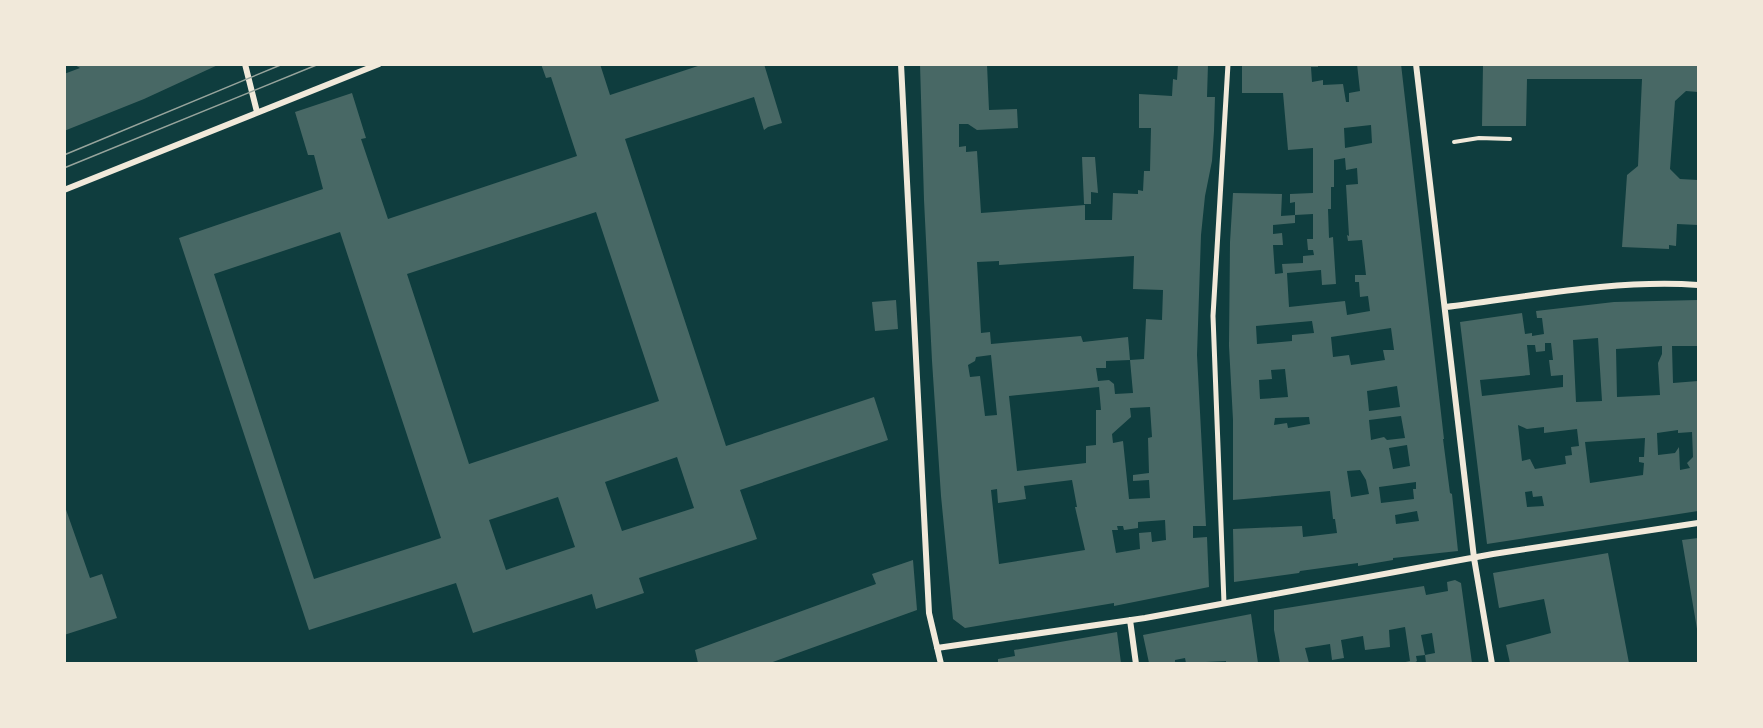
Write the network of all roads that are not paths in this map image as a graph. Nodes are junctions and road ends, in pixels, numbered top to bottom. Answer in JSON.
{"nodes":[{"id":1,"x":245,"y":64,"type":"edge"},
{"id":2,"x":379,"y":64,"type":"edge"},
{"id":3,"x":901,"y":64,"type":"edge"},
{"id":4,"x":1228,"y":64,"type":"edge"},
{"id":5,"x":1416,"y":64,"type":"edge"},
{"id":6,"x":257,"y":112,"type":"junction"},
{"id":7,"x":64,"y":190,"type":"edge"},
{"id":8,"x":1698,"y":285,"type":"edge"},
{"id":9,"x":1446,"y":307,"type":"junction"},
{"id":10,"x":1698,"y":523,"type":"edge"},
{"id":11,"x":1474,"y":558,"type":"junction"},
{"id":12,"x":1224,"y":603,"type":"junction"},
{"id":13,"x":1130,"y":620,"type":"junction"},
{"id":14,"x":937,"y":648,"type":"junction"},
{"id":15,"x":940,"y":663,"type":"edge"},
{"id":16,"x":1136,"y":663,"type":"edge"},
{"id":17,"x":1492,"y":663,"type":"edge"}],
"edges":[{"from":1,"to":6,"type":"street"},
{"from":2,"to":6,"type":"street"},
{"from":3,"to":14,"type":"street"},
{"from":4,"to":12,"type":"street"},
{"from":5,"to":9,"type":"street"},
{"from":6,"to":7,"type":"street"},
{"from":8,"to":9,"type":"street"},
{"from":9,"to":11,"type":"street"},
{"from":10,"to":11,"type":"street"},
{"from":11,"to":12,"type":"street"},
{"from":11,"to":17,"type":"street"},
{"from":12,"to":13,"type":"street"},
{"from":13,"to":14,"type":"street"},
{"from":13,"to":16,"type":"street"},
{"from":14,"to":15,"type":"street"}]}
